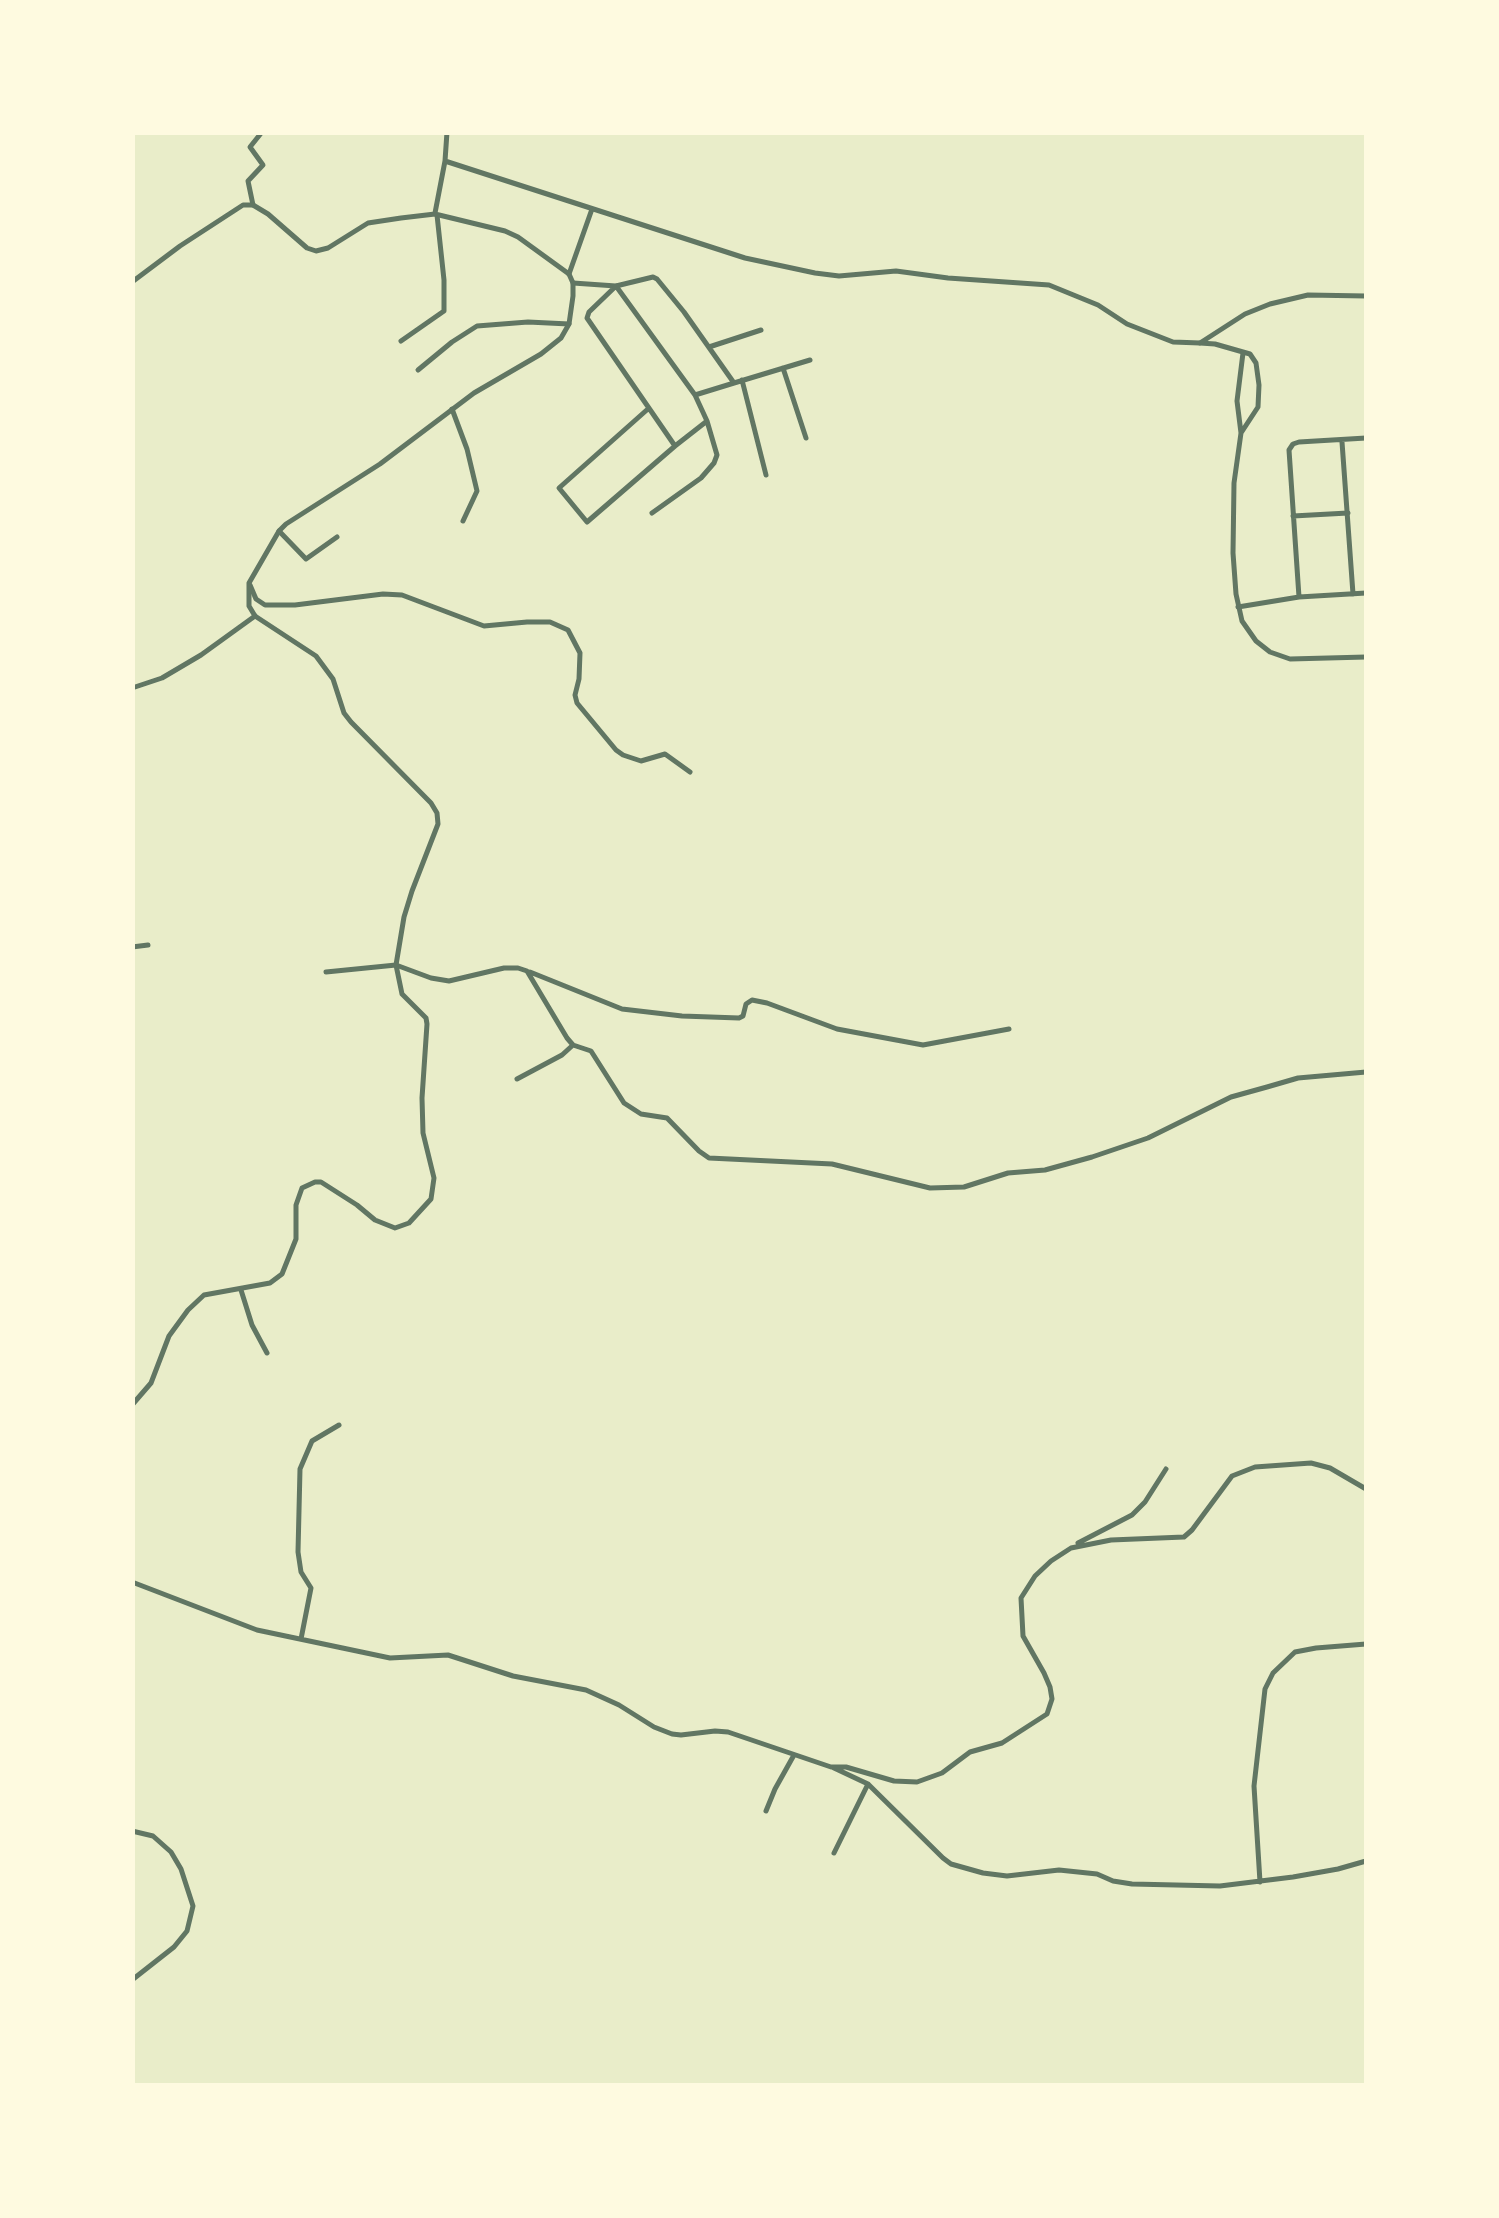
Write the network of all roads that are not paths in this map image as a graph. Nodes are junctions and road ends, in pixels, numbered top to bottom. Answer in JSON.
{"nodes":[{"id":1,"x":262,"y":132,"type":"edge"},
{"id":2,"x":447,"y":132,"type":"edge"},
{"id":3,"x":445,"y":161,"type":"junction"},
{"id":4,"x":253,"y":205,"type":"junction"},
{"id":5,"x":592,"y":208,"type":"junction"},
{"id":6,"x":436,"y":214,"type":"junction"},
{"id":7,"x":568,"y":274,"type":"junction"},
{"id":8,"x":132,"y":282,"type":"edge"},
{"id":9,"x":573,"y":283,"type":"junction"},
{"id":10,"x":616,"y":286,"type":"junction"},
{"id":11,"x":1366,"y":296,"type":"edge"},
{"id":12,"x":569,"y":324,"type":"junction"},
{"id":13,"x":761,"y":330,"type":"dead end"},
{"id":14,"x":401,"y":341,"type":"dead end"},
{"id":15,"x":1200,"y":343,"type":"junction"},
{"id":16,"x":709,"y":347,"type":"junction"},
{"id":17,"x":1242,"y":353,"type":"junction"},
{"id":18,"x":810,"y":360,"type":"dead end"},
{"id":19,"x":783,"y":368,"type":"junction"},
{"id":20,"x":418,"y":370,"type":"dead end"},
{"id":21,"x":742,"y":380,"type":"junction"},
{"id":22,"x":734,"y":383,"type":"junction"},
{"id":23,"x":695,"y":396,"type":"junction"},
{"id":24,"x":649,"y":408,"type":"junction"},
{"id":25,"x":452,"y":409,"type":"junction"},
{"id":26,"x":707,"y":421,"type":"junction"},
{"id":27,"x":1241,"y":433,"type":"junction"},
{"id":28,"x":806,"y":438,"type":"dead end"},
{"id":29,"x":1366,"y":438,"type":"edge"},
{"id":30,"x":1342,"y":441,"type":"junction"},
{"id":31,"x":675,"y":446,"type":"junction"},
{"id":32,"x":766,"y":476,"type":"dead end"},
{"id":33,"x":652,"y":513,"type":"dead end"},
{"id":34,"x":1348,"y":513,"type":"junction"},
{"id":35,"x":1292,"y":516,"type":"junction"},
{"id":36,"x":462,"y":521,"type":"dead end"},
{"id":37,"x":278,"y":531,"type":"junction"},
{"id":38,"x":337,"y":537,"type":"dead end"},
{"id":39,"x":249,"y":582,"type":"junction"},
{"id":40,"x":1366,"y":593,"type":"edge"},
{"id":41,"x":1353,"y":594,"type":"junction"},
{"id":42,"x":1299,"y":597,"type":"junction"},
{"id":43,"x":1238,"y":607,"type":"junction"},
{"id":44,"x":255,"y":616,"type":"junction"},
{"id":45,"x":1366,"y":657,"type":"edge"},
{"id":46,"x":132,"y":688,"type":"edge"},
{"id":47,"x":690,"y":772,"type":"dead end"},
{"id":48,"x":148,"y":945,"type":"dead end"},
{"id":49,"x":132,"y":948,"type":"edge"},
{"id":50,"x":396,"y":965,"type":"junction"},
{"id":51,"x":528,"y":971,"type":"junction"},
{"id":52,"x":326,"y":972,"type":"dead end"},
{"id":53,"x":1009,"y":1029,"type":"dead end"},
{"id":54,"x":573,"y":1044,"type":"junction"},
{"id":55,"x":1366,"y":1072,"type":"edge"},
{"id":56,"x":517,"y":1079,"type":"dead end"},
{"id":57,"x":241,"y":1290,"type":"junction"},
{"id":58,"x":268,"y":1353,"type":"dead end"},
{"id":59,"x":132,"y":1406,"type":"edge"},
{"id":60,"x":338,"y":1425,"type":"dead end"},
{"id":61,"x":1166,"y":1469,"type":"dead end"},
{"id":62,"x":1366,"y":1489,"type":"edge"},
{"id":63,"x":1071,"y":1548,"type":"junction"},
{"id":64,"x":132,"y":1582,"type":"edge"},
{"id":65,"x":300,"y":1638,"type":"junction"},
{"id":66,"x":1366,"y":1644,"type":"edge"},
{"id":67,"x":794,"y":1755,"type":"junction"},
{"id":68,"x":831,"y":1767,"type":"junction"},
{"id":69,"x":868,"y":1784,"type":"junction"},
{"id":70,"x":766,"y":1811,"type":"dead end"},
{"id":71,"x":132,"y":1832,"type":"edge"},
{"id":72,"x":834,"y":1853,"type":"dead end"},
{"id":73,"x":1366,"y":1861,"type":"edge"},
{"id":74,"x":1260,"y":1882,"type":"junction"},
{"id":75,"x":132,"y":1980,"type":"edge"}],
"edges":[{"from":1,"to":4,"type":"street"},
{"from":2,"to":3,"type":"street"},
{"from":3,"to":5,"type":"street"},
{"from":3,"to":6,"type":"street"},
{"from":4,"to":6,"type":"street"},
{"from":4,"to":8,"type":"street"},
{"from":5,"to":7,"type":"street"},
{"from":5,"to":15,"type":"street"},
{"from":6,"to":7,"type":"street"},
{"from":6,"to":14,"type":"street"},
{"from":7,"to":9,"type":"street"},
{"from":9,"to":10,"type":"street"},
{"from":9,"to":12,"type":"street"},
{"from":10,"to":16,"type":"street"},
{"from":10,"to":23,"type":"street"},
{"from":10,"to":24,"type":"street"},
{"from":11,"to":15,"type":"street"},
{"from":12,"to":20,"type":"street"},
{"from":12,"to":25,"type":"street"},
{"from":13,"to":16,"type":"street"},
{"from":15,"to":17,"type":"street"},
{"from":16,"to":22,"type":"street"},
{"from":17,"to":27,"type":"street"},
{"from":17,"to":27,"type":"street"},
{"from":18,"to":19,"type":"street"},
{"from":19,"to":21,"type":"street"},
{"from":19,"to":28,"type":"street"},
{"from":21,"to":22,"type":"street"},
{"from":21,"to":32,"type":"street"},
{"from":22,"to":23,"type":"street"},
{"from":23,"to":26,"type":"street"},
{"from":24,"to":31,"type":"street"},
{"from":24,"to":31,"type":"street"},
{"from":25,"to":36,"type":"street"},
{"from":25,"to":37,"type":"street"},
{"from":26,"to":31,"type":"street"},
{"from":26,"to":33,"type":"street"},
{"from":27,"to":43,"type":"street"},
{"from":29,"to":30,"type":"street"},
{"from":30,"to":34,"type":"street"},
{"from":30,"to":35,"type":"street"},
{"from":34,"to":35,"type":"street"},
{"from":34,"to":41,"type":"street"},
{"from":35,"to":42,"type":"street"},
{"from":37,"to":38,"type":"street"},
{"from":37,"to":39,"type":"street"},
{"from":39,"to":44,"type":"street"},
{"from":39,"to":47,"type":"street"},
{"from":40,"to":41,"type":"street"},
{"from":41,"to":42,"type":"street"},
{"from":42,"to":43,"type":"street"},
{"from":43,"to":45,"type":"street"},
{"from":44,"to":46,"type":"street"},
{"from":44,"to":50,"type":"street"},
{"from":48,"to":49,"type":"street"},
{"from":50,"to":51,"type":"street"},
{"from":50,"to":52,"type":"street"},
{"from":50,"to":57,"type":"street"},
{"from":51,"to":53,"type":"street"},
{"from":51,"to":54,"type":"street"},
{"from":54,"to":55,"type":"street"},
{"from":54,"to":56,"type":"street"},
{"from":57,"to":58,"type":"street"},
{"from":57,"to":59,"type":"street"},
{"from":60,"to":65,"type":"street"},
{"from":61,"to":63,"type":"street"},
{"from":62,"to":63,"type":"street"},
{"from":63,"to":68,"type":"street"},
{"from":64,"to":65,"type":"street"},
{"from":65,"to":67,"type":"street"},
{"from":66,"to":74,"type":"street"},
{"from":67,"to":68,"type":"street"},
{"from":67,"to":70,"type":"street"},
{"from":68,"to":69,"type":"street"},
{"from":69,"to":72,"type":"street"},
{"from":69,"to":74,"type":"street"},
{"from":71,"to":75,"type":"street"},
{"from":73,"to":74,"type":"street"}]}
